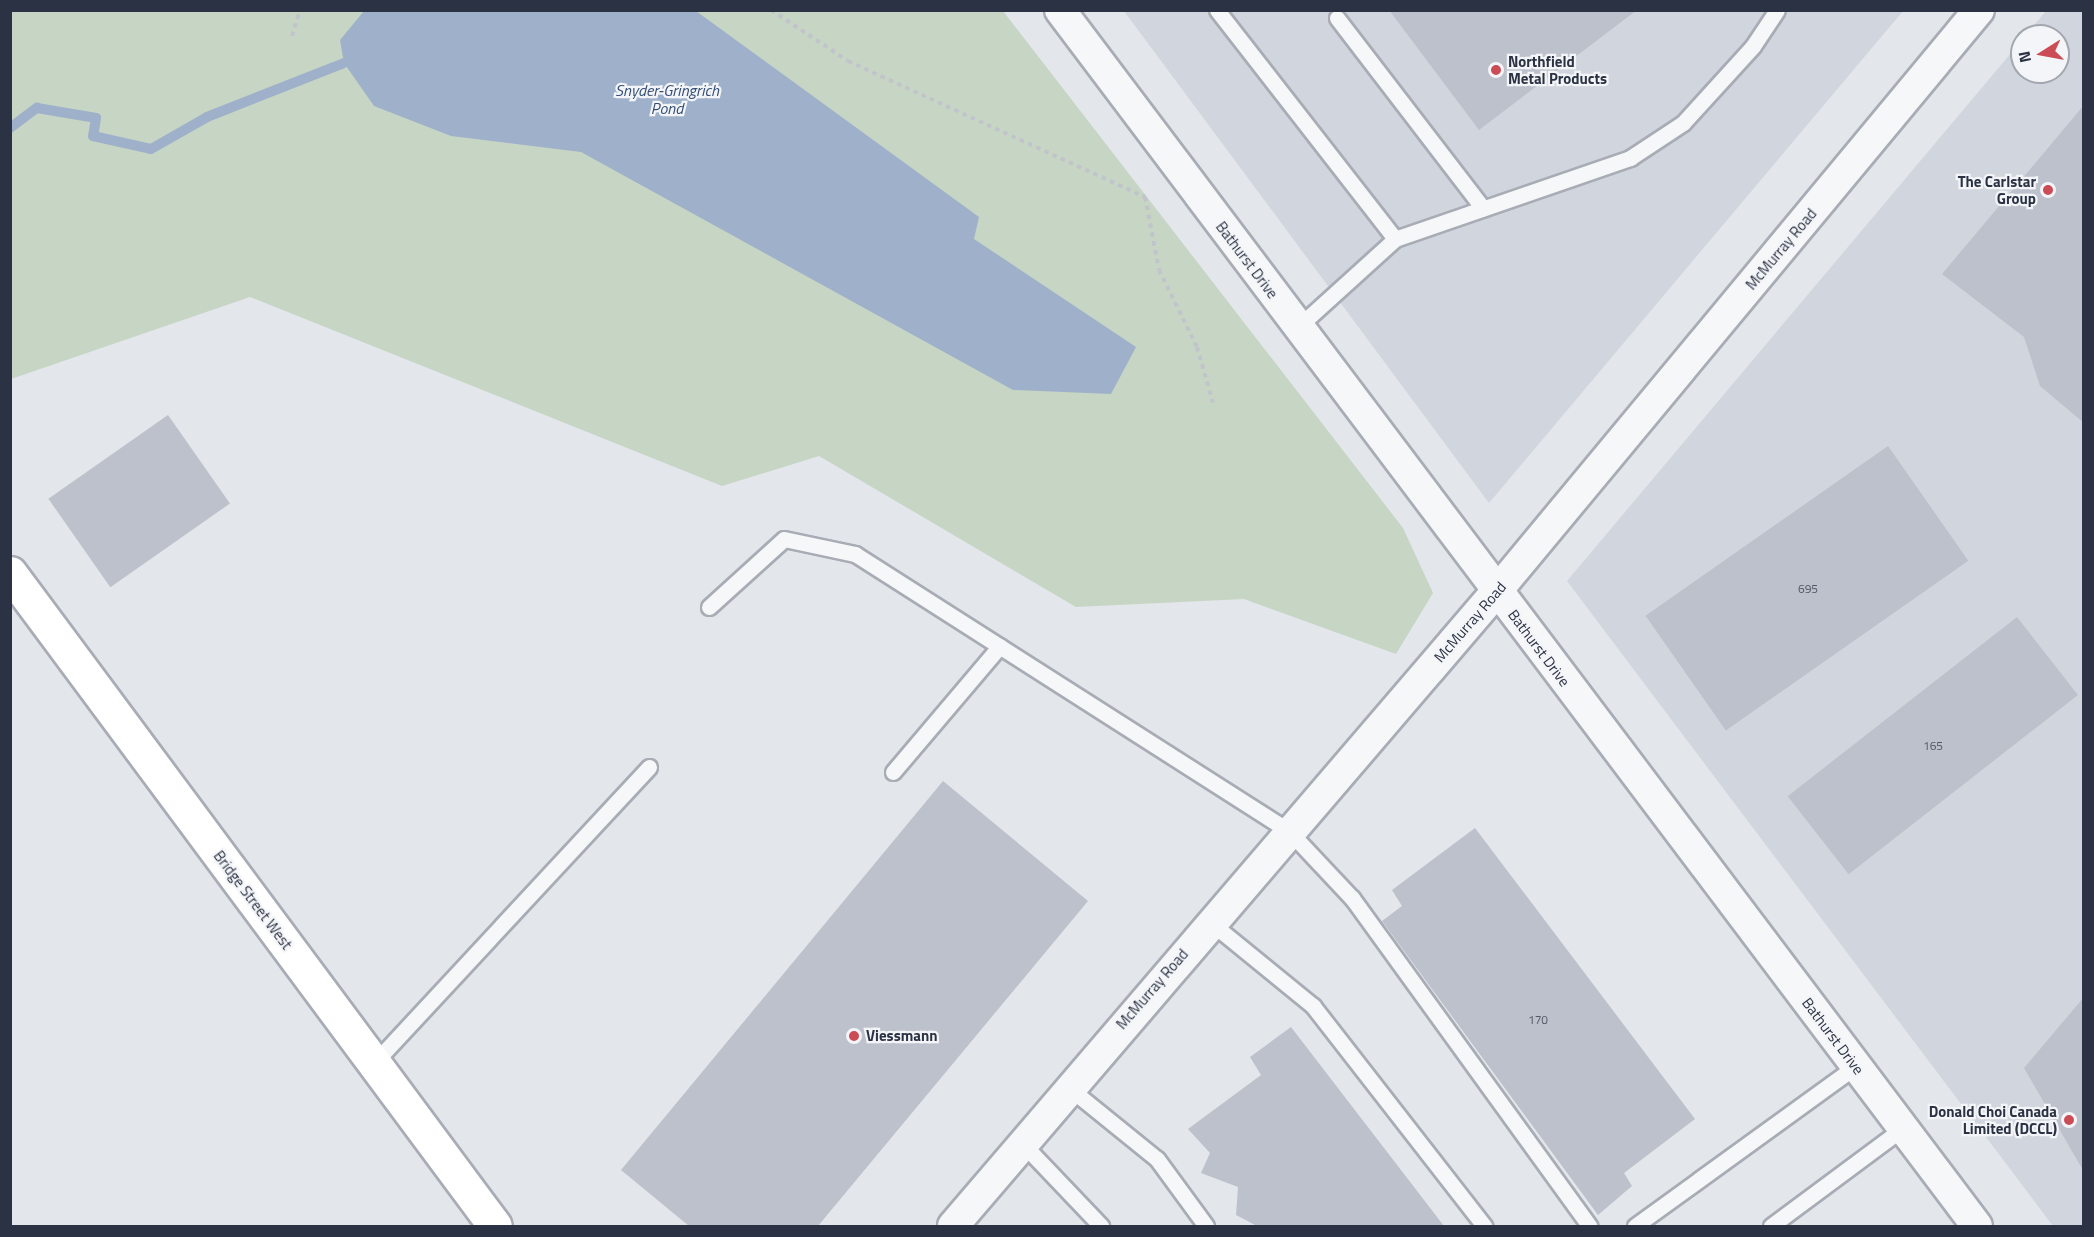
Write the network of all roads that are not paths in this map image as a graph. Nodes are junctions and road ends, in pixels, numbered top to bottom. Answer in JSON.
{"nodes":[{"id":1,"x":1060,"y":10,"type":"edge"},
{"id":2,"x":1217,"y":10,"type":"edge"},
{"id":3,"x":1777,"y":10,"type":"edge"},
{"id":4,"x":1979,"y":10,"type":"edge"},
{"id":5,"x":1337,"y":18,"type":"dead end"},
{"id":6,"x":1484,"y":208,"type":"junction"},
{"id":7,"x":1395,"y":238,"type":"junction"},
{"id":8,"x":1298,"y":327,"type":"junction"},
{"id":9,"x":10,"y":573,"type":"edge"},
{"id":10,"x":1496,"y":592,"type":"junction"},
{"id":11,"x":709,"y":607,"type":"dead end"},
{"id":12,"x":1000,"y":646,"type":"junction"},
{"id":13,"x":649,"y":767,"type":"dead end"},
{"id":14,"x":893,"y":772,"type":"dead end"},
{"id":15,"x":1289,"y":831,"type":"junction"},
{"id":16,"x":1210,"y":922,"type":"junction"},
{"id":17,"x":374,"y":1063,"type":"junction"},
{"id":18,"x":1856,"y":1066,"type":"junction"},
{"id":19,"x":1068,"y":1087,"type":"junction"},
{"id":20,"x":1903,"y":1128,"type":"junction"},
{"id":21,"x":1022,"y":1143,"type":"junction"},
{"id":22,"x":495,"y":1227,"type":"edge"},
{"id":23,"x":953,"y":1227,"type":"edge"},
{"id":24,"x":1101,"y":1227,"type":"edge"},
{"id":25,"x":1206,"y":1227,"type":"edge"},
{"id":26,"x":1484,"y":1227,"type":"edge"},
{"id":27,"x":1589,"y":1227,"type":"edge"},
{"id":28,"x":1635,"y":1227,"type":"edge"},
{"id":29,"x":1771,"y":1227,"type":"edge"},
{"id":30,"x":1977,"y":1227,"type":"edge"}],
"edges":[{"from":1,"to":8,"type":"street","name":"Bathurst Drive"},
{"from":2,"to":7,"type":"lane"},
{"from":3,"to":6,"type":"lane"},
{"from":4,"to":10,"type":"street","name":"McMurray Road"},
{"from":5,"to":6,"type":"lane"},
{"from":6,"to":7,"type":"lane"},
{"from":7,"to":8,"type":"lane"},
{"from":8,"to":10,"type":"street","name":"Bathurst Drive"},
{"from":9,"to":17,"type":"street","name":"Bridge Street West"},
{"from":10,"to":15,"type":"street","name":"McMurray Road"},
{"from":10,"to":18,"type":"street","name":"Bathurst Drive"},
{"from":11,"to":12,"type":"lane"},
{"from":12,"to":14,"type":"lane"},
{"from":12,"to":15,"type":"lane"},
{"from":13,"to":17,"type":"lane"},
{"from":15,"to":16,"type":"street","name":"McMurray Road"},
{"from":15,"to":27,"type":"lane"},
{"from":16,"to":19,"type":"street","name":"McMurray Road"},
{"from":16,"to":26,"type":"lane"},
{"from":17,"to":22,"type":"street","name":"Bridge Street West"},
{"from":18,"to":20,"type":"street","name":"Bathurst Drive"},
{"from":18,"to":28,"type":"lane"},
{"from":19,"to":21,"type":"street","name":"McMurray Road"},
{"from":19,"to":25,"type":"lane"},
{"from":20,"to":29,"type":"lane"},
{"from":20,"to":30,"type":"street","name":"Bathurst Drive"},
{"from":21,"to":23,"type":"street","name":"McMurray Road"},
{"from":21,"to":24,"type":"lane"}]}
